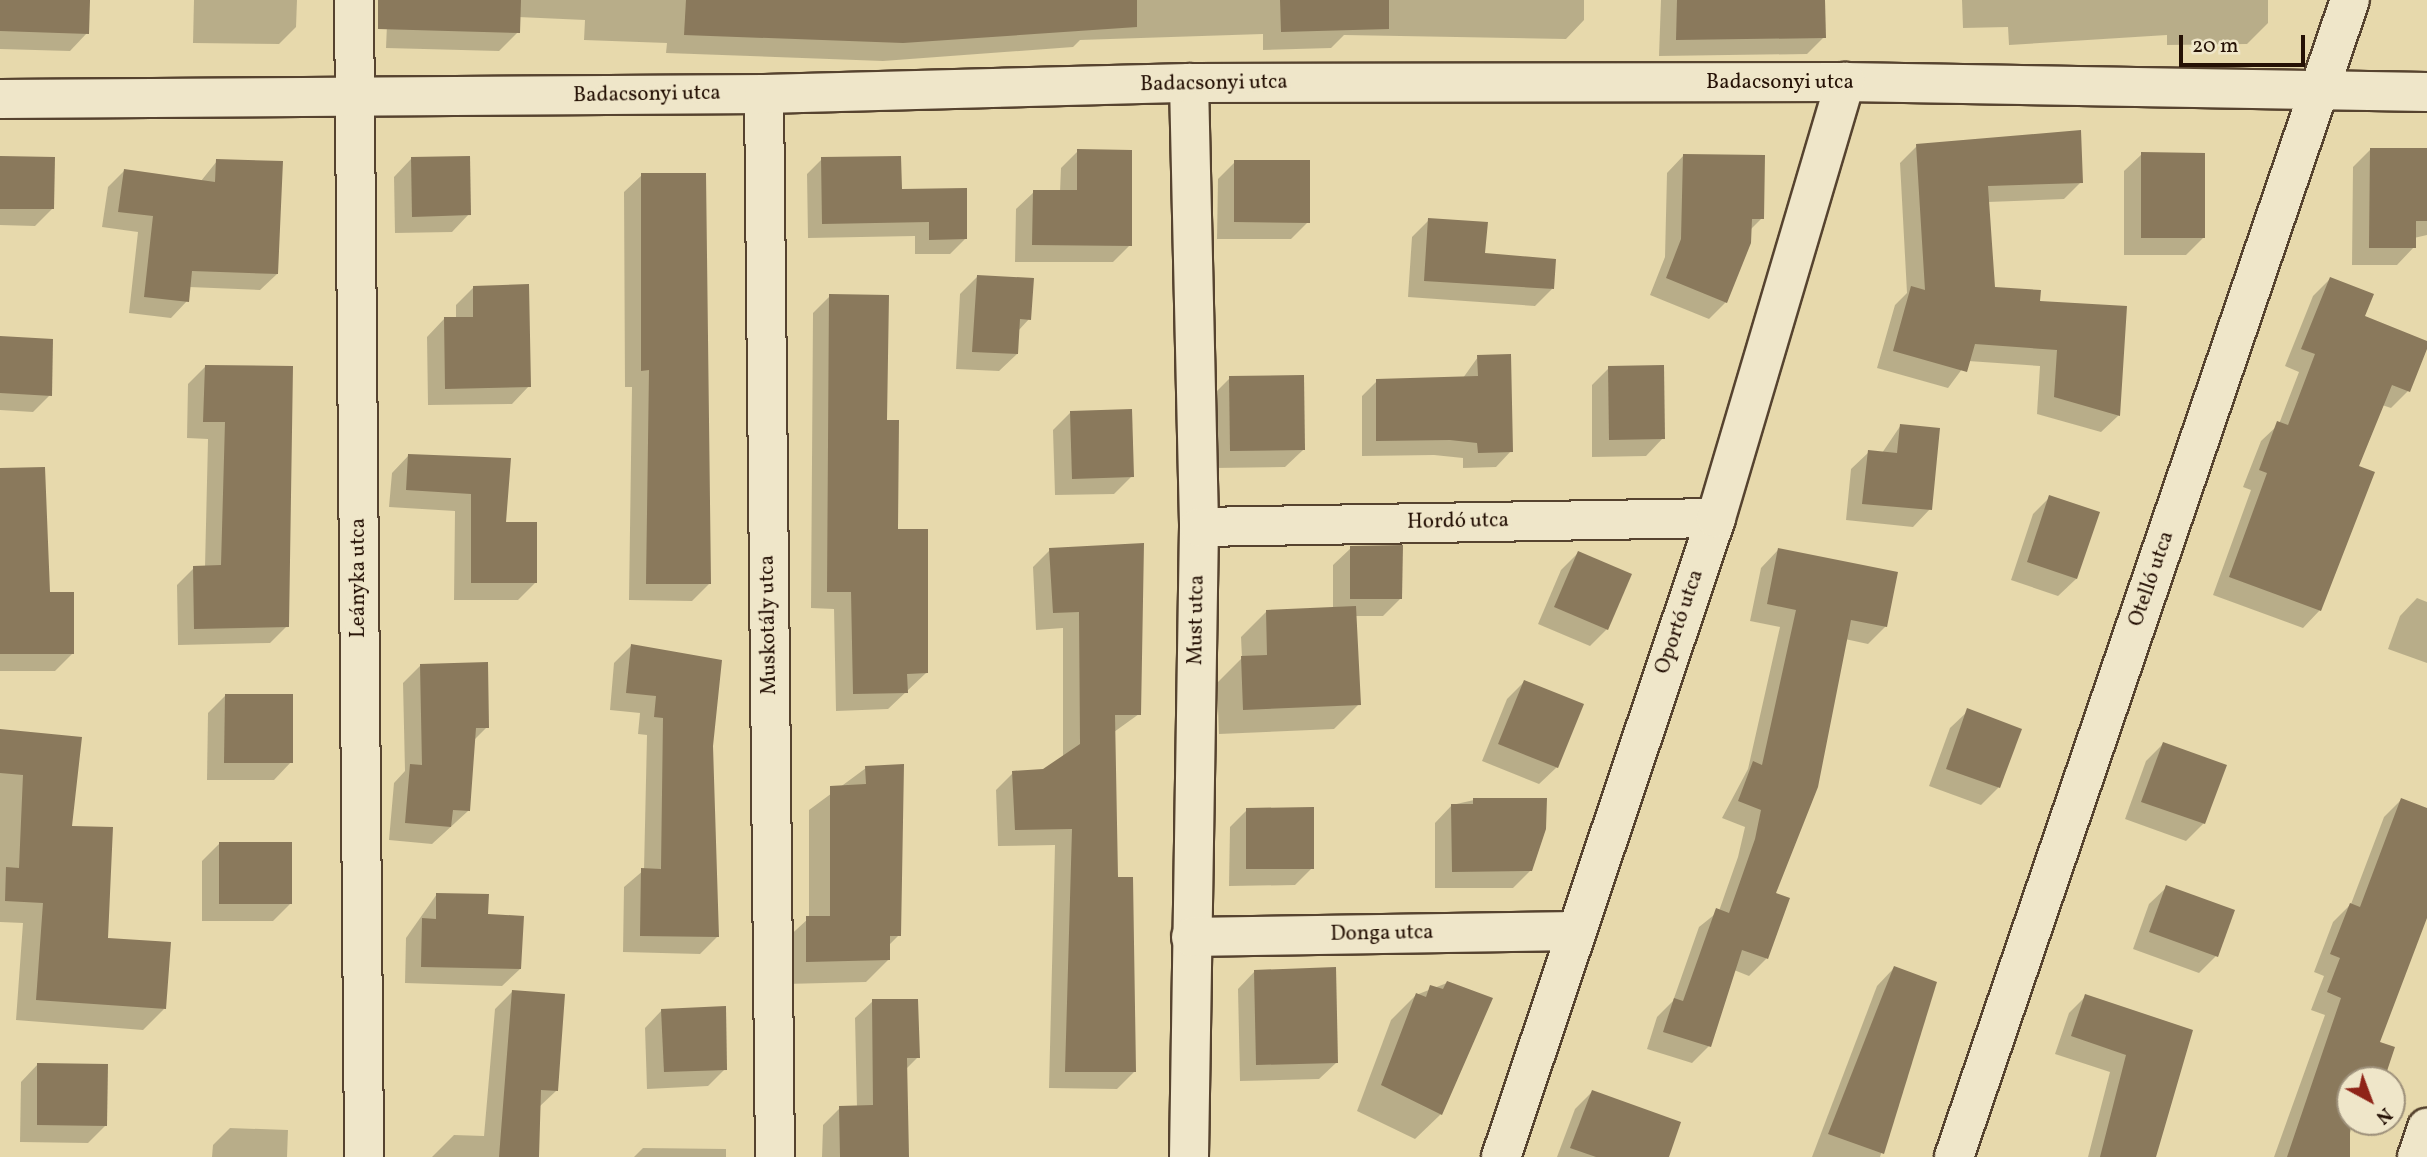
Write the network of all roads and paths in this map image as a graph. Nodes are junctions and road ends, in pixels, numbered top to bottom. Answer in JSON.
{"nodes":[{"id":1,"x":354,"y":0,"type":"edge"},
{"id":2,"x":2350,"y":0,"type":"edge"},
{"id":3,"x":1845,"y":82,"type":"junction"},
{"id":4,"x":1189,"y":83,"type":"junction"},
{"id":5,"x":2427,"y":92,"type":"edge"},
{"id":6,"x":764,"y":94,"type":"junction"},
{"id":7,"x":2318,"y":94,"type":"junction"},
{"id":8,"x":0,"y":99,"type":"edge"},
{"id":9,"x":356,"y":99,"type":"junction"},
{"id":10,"x":1716,"y":518,"type":"junction"},
{"id":11,"x":1199,"y":527,"type":"junction"},
{"id":12,"x":1573,"y":931,"type":"junction"},
{"id":13,"x":1191,"y":937,"type":"junction"},
{"id":14,"x":2427,"y":1128,"type":"edge"},
{"id":15,"x":363,"y":1157,"type":"edge"},
{"id":16,"x":775,"y":1157,"type":"edge"},
{"id":17,"x":1189,"y":1157,"type":"edge"},
{"id":18,"x":1501,"y":1157,"type":"edge"},
{"id":19,"x":1954,"y":1157,"type":"edge"},
{"id":20,"x":2417,"y":1157,"type":"edge"}],
"edges":[{"from":1,"to":9,"type":"street","name":"Leányka utca"},
{"from":2,"to":7,"type":"street","name":"Otelló utca"},
{"from":3,"to":4,"type":"street","name":"Badacsonyi utca"},
{"from":3,"to":7,"type":"street","name":"Badacsonyi utca"},
{"from":3,"to":10,"type":"street","name":"Oportó utca"},
{"from":4,"to":6,"type":"street","name":"Badacsonyi utca"},
{"from":4,"to":11,"type":"street","name":"Must utca"},
{"from":5,"to":7,"type":"street","name":"Badacsonyi utca"},
{"from":6,"to":9,"type":"street","name":"Badacsonyi utca"},
{"from":6,"to":16,"type":"street","name":"Muskotály utca"},
{"from":7,"to":19,"type":"street","name":"Otelló utca"},
{"from":8,"to":9,"type":"street","name":"Badacsonyi utca"},
{"from":9,"to":15,"type":"street","name":"Leányka utca"},
{"from":10,"to":11,"type":"street","name":"Hordó utca"},
{"from":10,"to":12,"type":"street","name":"Oportó utca"},
{"from":11,"to":13,"type":"street","name":"Must utca"},
{"from":12,"to":13,"type":"street","name":"Donga utca"},
{"from":12,"to":18,"type":"street","name":"Oportó utca"},
{"from":13,"to":17,"type":"street","name":"Must utca"},
{"from":14,"to":20,"type":"street"}]}
